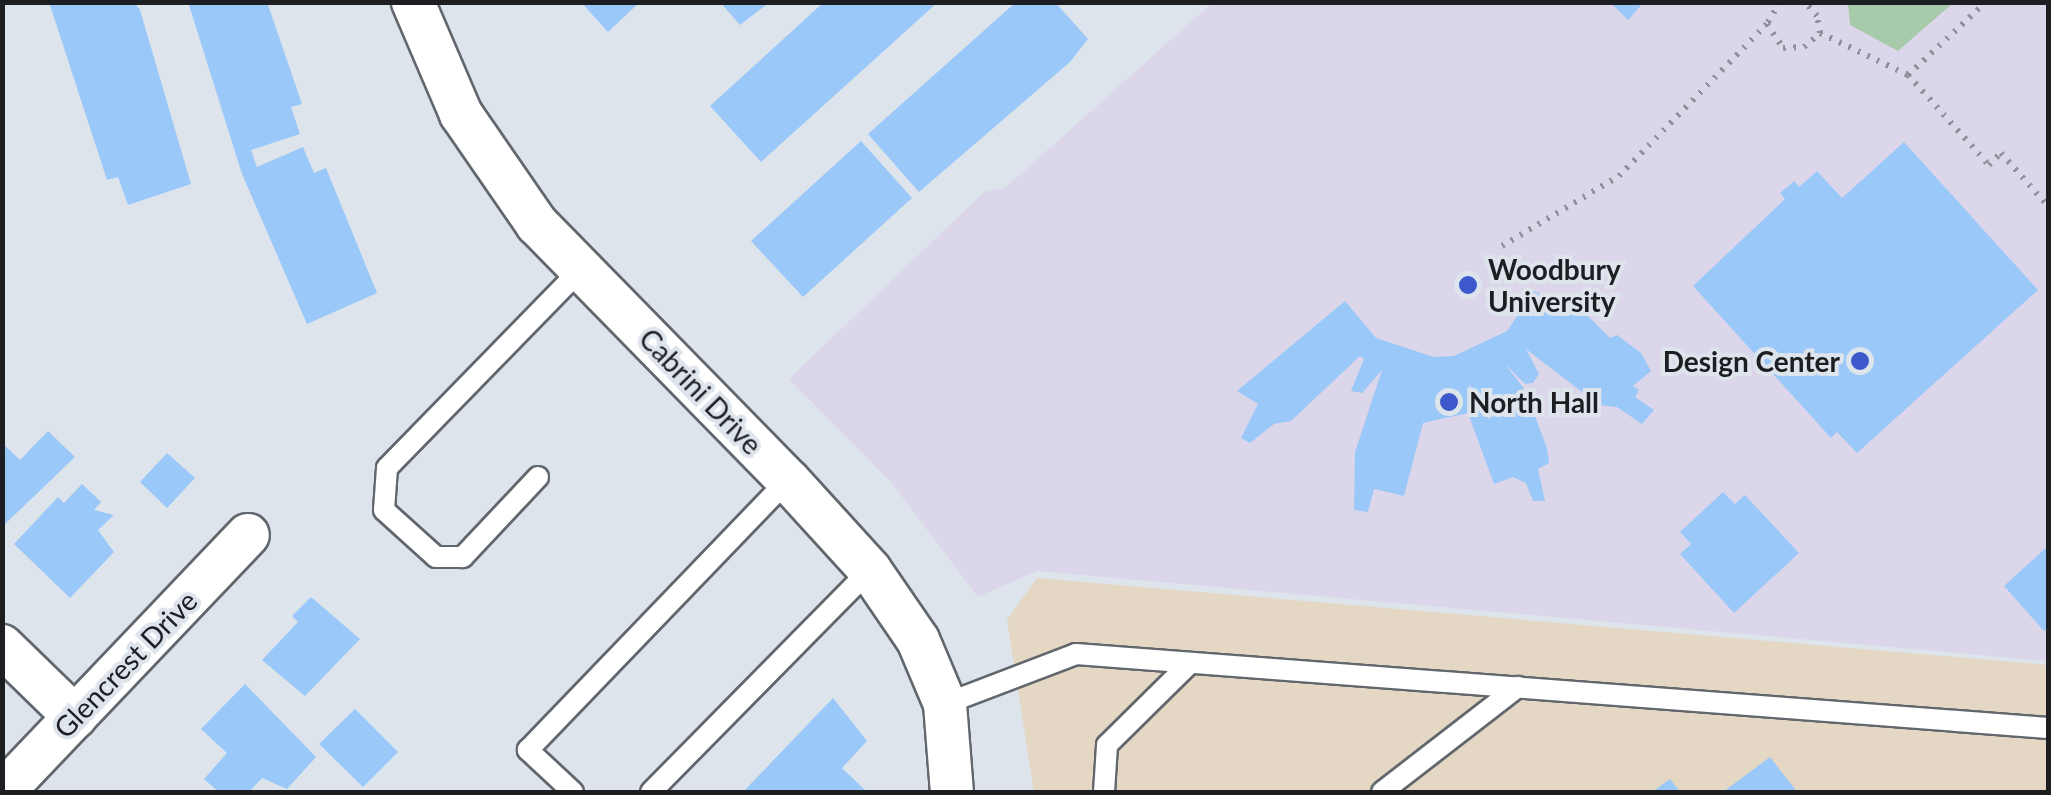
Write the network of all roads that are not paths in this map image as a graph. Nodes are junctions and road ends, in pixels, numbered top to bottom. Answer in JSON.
{"nodes":[{"id":1,"x":412,"y":2,"type":"edge"},
{"id":2,"x":581,"y":269,"type":"junction"},
{"id":3,"x":538,"y":477,"type":"dead end"},
{"id":4,"x":788,"y":480,"type":"junction"},
{"id":5,"x":248,"y":535,"type":"dead end"},
{"id":6,"x":870,"y":570,"type":"junction"},
{"id":7,"x":2,"y":646,"type":"edge"},
{"id":8,"x":1188,"y":665,"type":"junction"},
{"id":9,"x":1518,"y":687,"type":"junction"},
{"id":10,"x":945,"y":704,"type":"junction"},
{"id":11,"x":75,"y":716,"type":"junction"},
{"id":12,"x":2048,"y":728,"type":"edge"},
{"id":13,"x":2,"y":792,"type":"edge"},
{"id":14,"x":573,"y":792,"type":"edge"},
{"id":15,"x":652,"y":792,"type":"edge"},
{"id":16,"x":952,"y":792,"type":"edge"},
{"id":17,"x":1104,"y":792,"type":"edge"},
{"id":18,"x":1382,"y":792,"type":"edge"}],
"edges":[{"from":1,"to":2,"type":"street","name":"Cabrini Drive"},
{"from":2,"to":3,"type":"lane"},
{"from":2,"to":4,"type":"street","name":"Cabrini Drive"},
{"from":4,"to":6,"type":"street","name":"Cabrini Drive"},
{"from":4,"to":14,"type":"lane"},
{"from":5,"to":11,"type":"street","name":"Glencrest Drive"},
{"from":6,"to":10,"type":"street","name":"Cabrini Drive"},
{"from":6,"to":15,"type":"lane"},
{"from":7,"to":11,"type":"street"},
{"from":8,"to":9,"type":"lane"},
{"from":8,"to":10,"type":"lane"},
{"from":8,"to":17,"type":"lane"},
{"from":9,"to":12,"type":"lane"},
{"from":9,"to":18,"type":"lane"},
{"from":10,"to":16,"type":"street","name":"Cabrini Drive"},
{"from":11,"to":13,"type":"street","name":"Glencrest Drive"}]}
